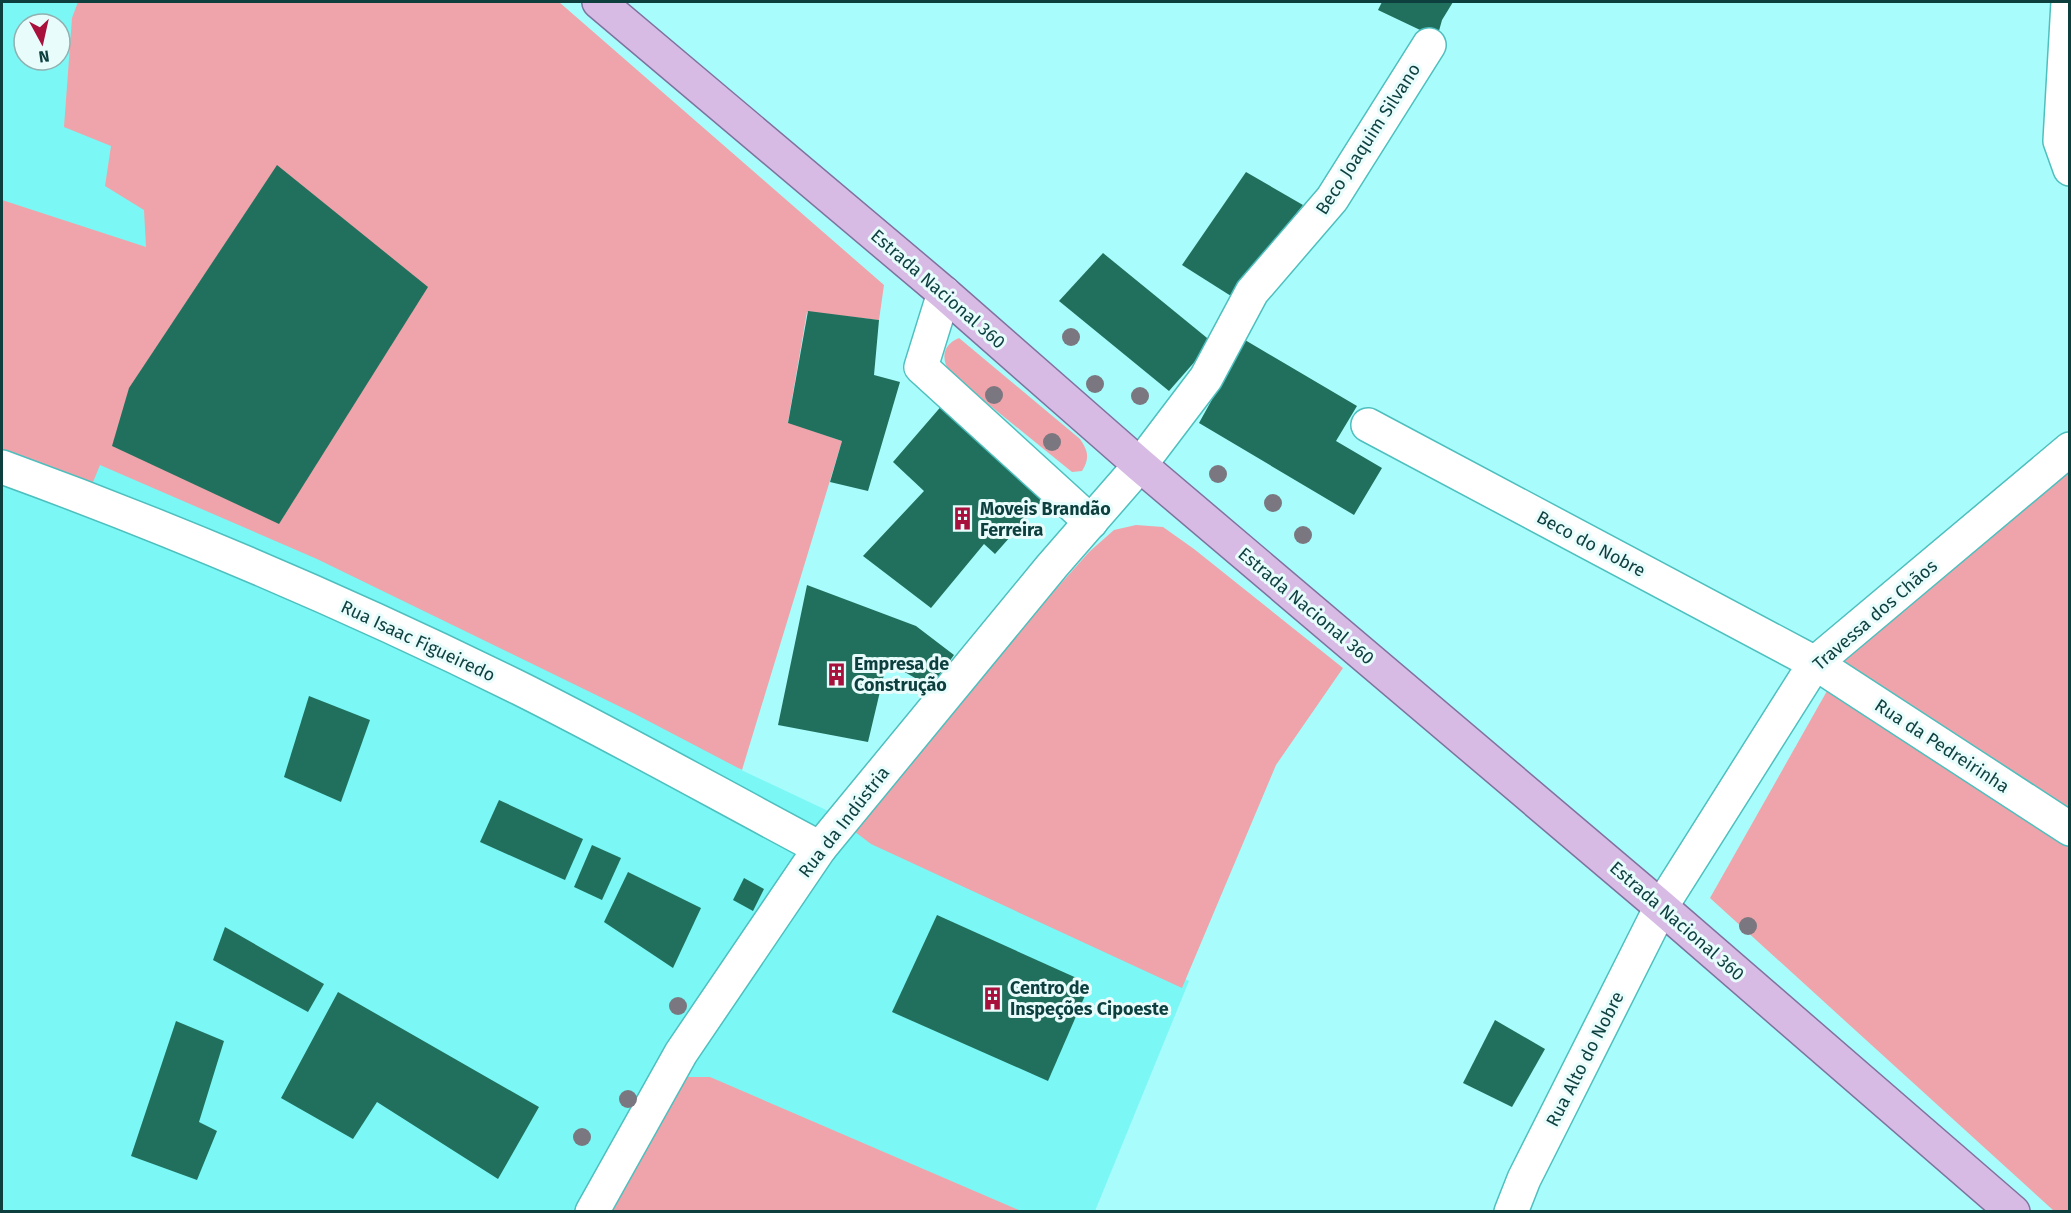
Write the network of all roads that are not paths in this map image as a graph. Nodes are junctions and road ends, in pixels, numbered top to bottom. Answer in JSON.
{"nodes":[{"id":1,"x":599,"y":2,"type":"edge"},
{"id":2,"x":2068,"y":2,"type":"edge"},
{"id":3,"x":1429,"y":45,"type":"dead end"},
{"id":4,"x":2070,"y":169,"type":"edge"},
{"id":5,"x":944,"y":293,"type":"junction"},
{"id":6,"x":1368,"y":425,"type":"dead end"},
{"id":7,"x":2070,"y":449,"type":"edge"},
{"id":8,"x":1140,"y":465,"type":"junction"},
{"id":9,"x":2,"y":467,"type":"edge"},
{"id":10,"x":1090,"y":522,"type":"junction"},
{"id":11,"x":1815,"y":663,"type":"junction"},
{"id":12,"x":2070,"y":829,"type":"edge"},
{"id":13,"x":820,"y":848,"type":"junction"},
{"id":14,"x":1661,"y":907,"type":"junction"},
{"id":15,"x":592,"y":1212,"type":"edge"},
{"id":16,"x":1511,"y":1212,"type":"edge"},
{"id":17,"x":2013,"y":1212,"type":"edge"}],
"edges":[{"from":1,"to":5,"type":"main road","name":"Estrada Nacional 360"},
{"from":2,"to":4,"type":"street"},
{"from":3,"to":8,"type":"street","name":"Beco Joaquim Silvano"},
{"from":5,"to":8,"type":"main road","name":"Estrada Nacional 360"},
{"from":5,"to":10,"type":"street"},
{"from":6,"to":11,"type":"street","name":"Beco do Nobre"},
{"from":7,"to":11,"type":"street","name":"Travessa dos Chãos"},
{"from":8,"to":10,"type":"street","name":"Rua da Indústria"},
{"from":8,"to":14,"type":"main road","name":"Estrada Nacional 360"},
{"from":9,"to":13,"type":"street","name":"Rua Isaac Figueiredo"},
{"from":10,"to":13,"type":"street","name":"Rua da Indústria"},
{"from":11,"to":12,"type":"street","name":"Rua da Pedreirinha"},
{"from":11,"to":14,"type":"street","name":"Travessa dos Chãos"},
{"from":13,"to":15,"type":"street","name":"Rua da Indústria"},
{"from":14,"to":16,"type":"street","name":"Rua Alto do Nobre"},
{"from":14,"to":17,"type":"main road","name":"Estrada Nacional 360"}]}
